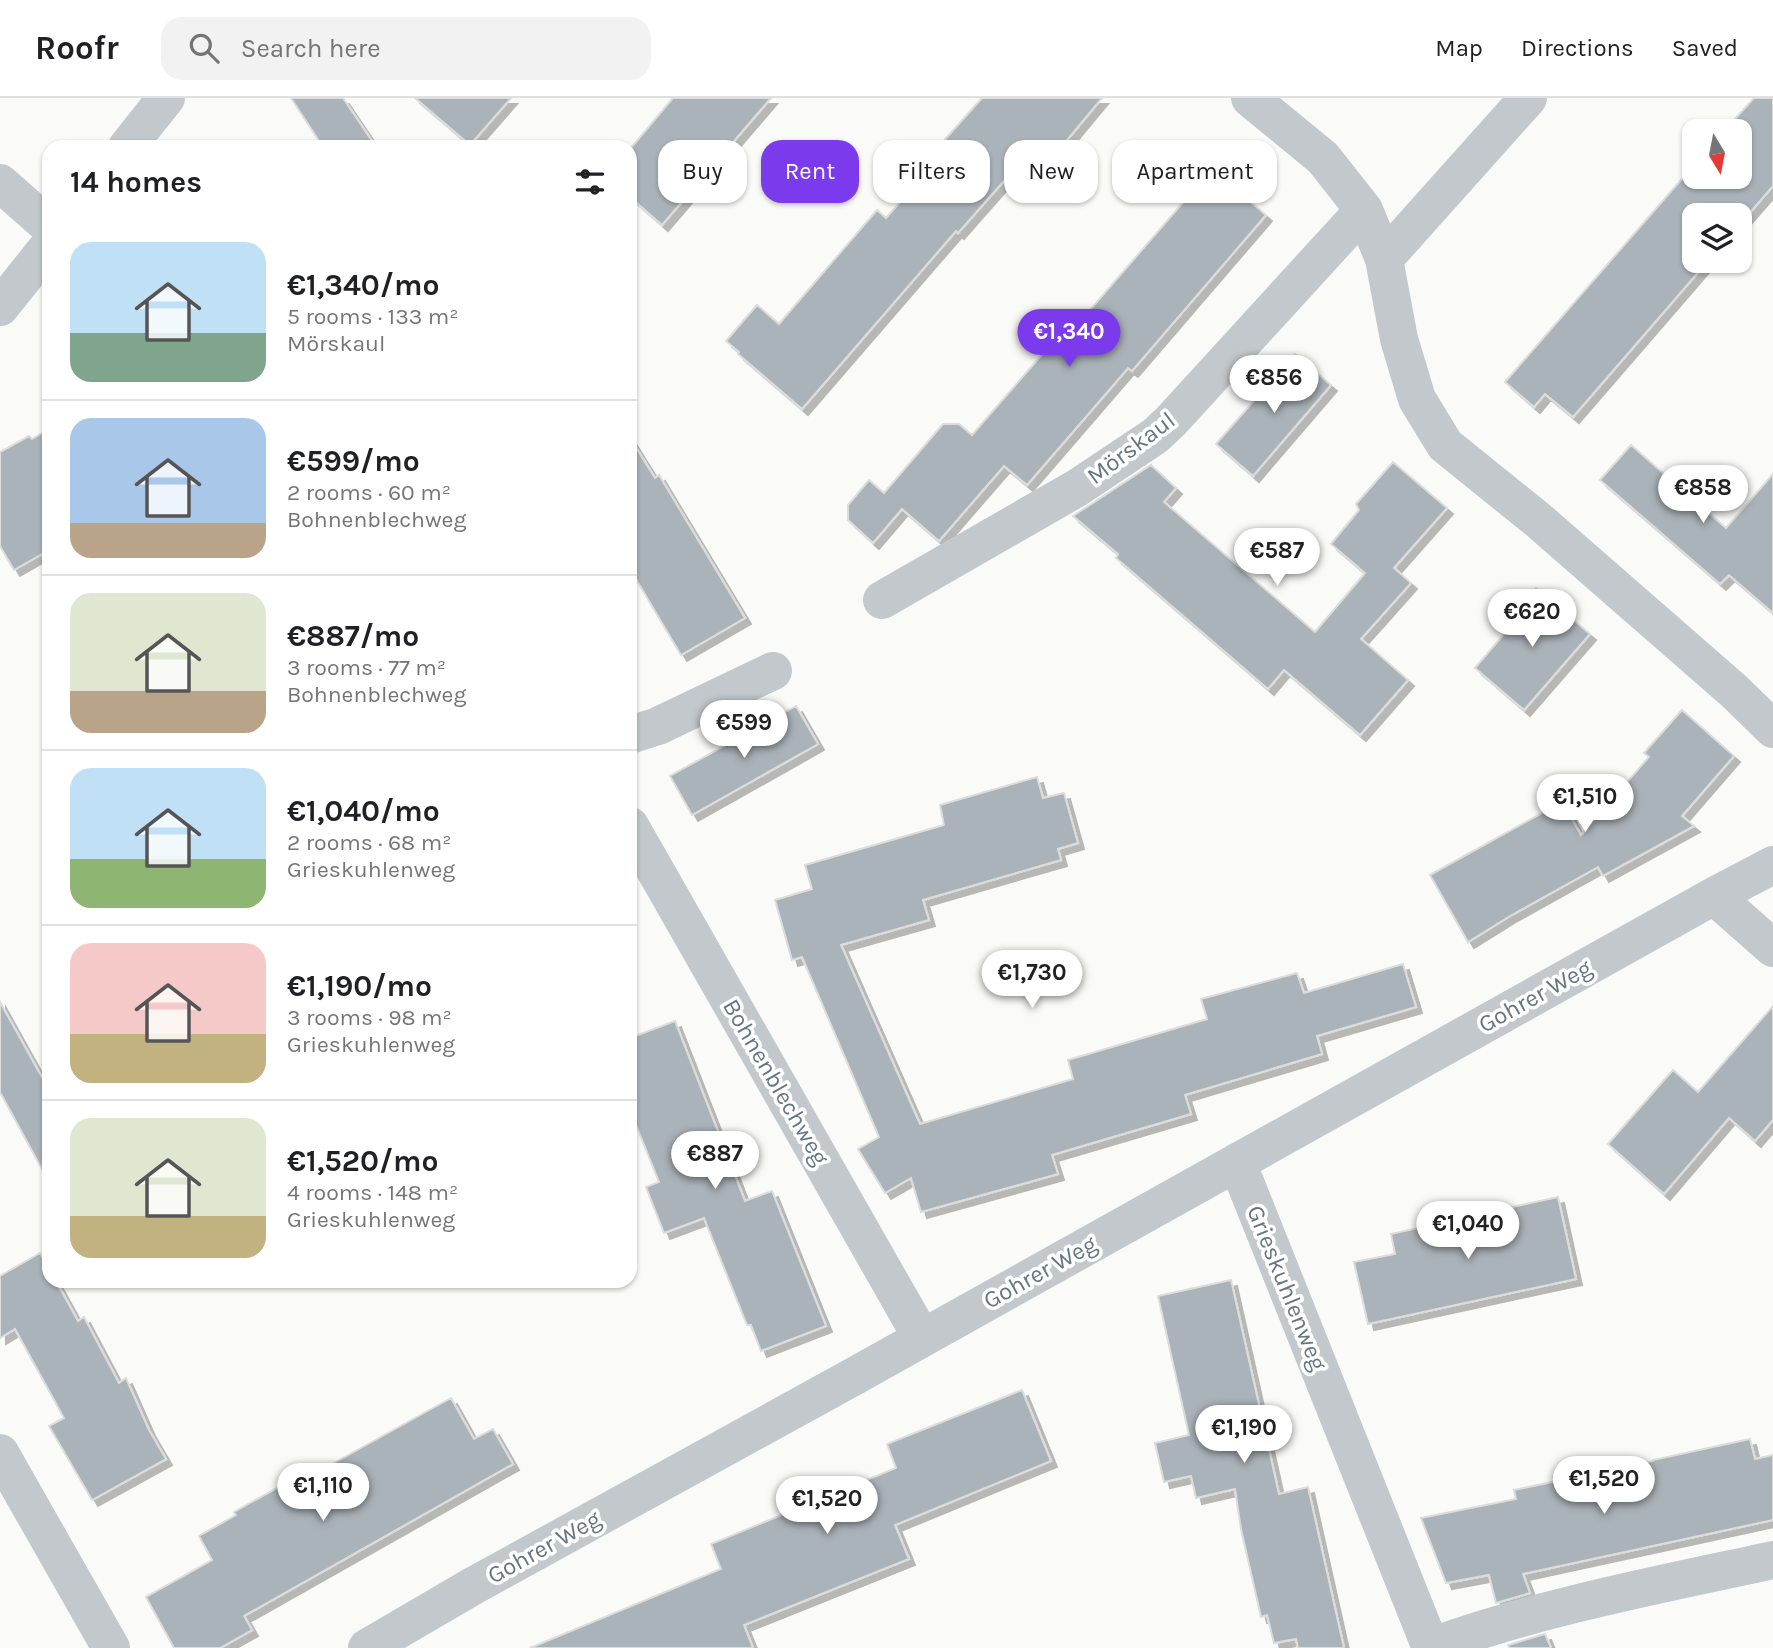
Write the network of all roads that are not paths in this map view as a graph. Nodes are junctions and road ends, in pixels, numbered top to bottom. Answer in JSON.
{"nodes":[{"id":1,"x":166,"y":98,"type":"edge"},
{"id":2,"x":1250,"y":98,"type":"edge"},
{"id":3,"x":1528,"y":98,"type":"edge"},
{"id":4,"x":133,"y":140,"type":"edge"},
{"id":5,"x":0,"y":183,"type":"edge"},
{"id":6,"x":1364,"y":210,"type":"junction"},
{"id":7,"x":42,"y":220,"type":"edge"},
{"id":8,"x":42,"y":255,"type":"edge"},
{"id":9,"x":1384,"y":259,"type":"junction"},
{"id":10,"x":0,"y":307,"type":"edge"},
{"id":11,"x":882,"y":600,"type":"dead end"},
{"id":12,"x":773,"y":671,"type":"dead end"},
{"id":13,"x":1773,"y":729,"type":"edge"},
{"id":14,"x":637,"y":733,"type":"edge"},
{"id":15,"x":637,"y":838,"type":"edge"},
{"id":16,"x":1773,"y":865,"type":"edge"},
{"id":17,"x":1714,"y":897,"type":"junction"},
{"id":18,"x":1773,"y":948,"type":"edge"},
{"id":19,"x":1237,"y":1162,"type":"junction"},
{"id":20,"x":922,"y":1338,"type":"junction"},
{"id":21,"x":0,"y":1453,"type":"edge"},
{"id":22,"x":1773,"y":1560,"type":"edge"},
{"id":23,"x":1430,"y":1647,"type":"edge"},
{"id":24,"x":111,"y":1648,"type":"edge"},
{"id":25,"x":367,"y":1648,"type":"edge"}],
"edges":[{"from":1,"to":4,"type":"street"},
{"from":2,"to":6,"type":"street"},
{"from":3,"to":9,"type":"street"},
{"from":5,"to":7,"type":"street"},
{"from":6,"to":9,"type":"street"},
{"from":6,"to":11,"type":"street","name":"Mörskaul"},
{"from":8,"to":10,"type":"street"},
{"from":9,"to":13,"type":"street"},
{"from":12,"to":14,"type":"street"},
{"from":15,"to":20,"type":"street","name":"Bohnenblechweg"},
{"from":16,"to":17,"type":"street","name":"Gohrer Weg"},
{"from":17,"to":18,"type":"street"},
{"from":17,"to":19,"type":"street","name":"Gohrer Weg"},
{"from":19,"to":20,"type":"street","name":"Gohrer Weg"},
{"from":19,"to":23,"type":"street","name":"Grieskuhlenweg"},
{"from":20,"to":25,"type":"street","name":"Gohrer Weg"},
{"from":21,"to":24,"type":"street"},
{"from":22,"to":23,"type":"street"}]}
